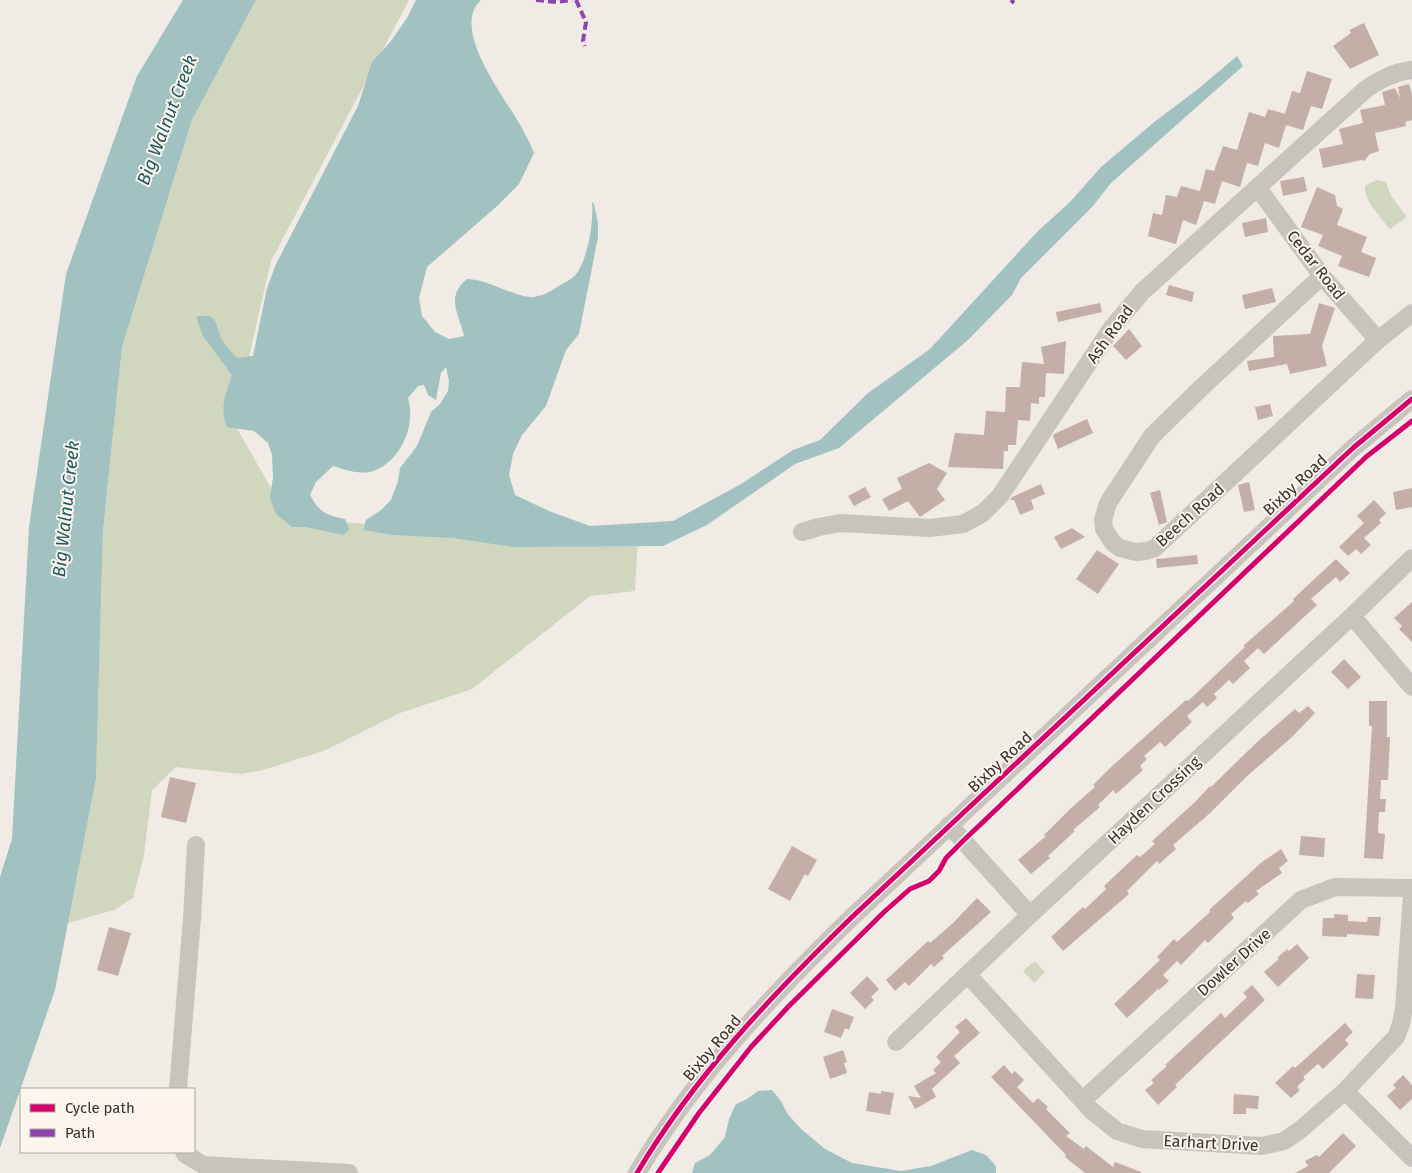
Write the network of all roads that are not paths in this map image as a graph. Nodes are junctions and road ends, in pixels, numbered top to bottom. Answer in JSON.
{"nodes":[{"id":1,"x":1412,"y":70,"type":"edge"},
{"id":2,"x":1258,"y":188,"type":"junction"},
{"id":3,"x":1322,"y":276,"type":"junction"},
{"id":4,"x":1412,"y":313,"type":"edge"},
{"id":5,"x":1378,"y":340,"type":"junction"},
{"id":6,"x":1412,"y":399,"type":"edge"},
{"id":7,"x":802,"y":532,"type":"dead end"},
{"id":8,"x":1412,"y":558,"type":"edge"},
{"id":9,"x":1352,"y":616,"type":"junction"},
{"id":10,"x":1412,"y":687,"type":"edge"},
{"id":11,"x":949,"y":825,"type":"junction"},
{"id":12,"x":196,"y":845,"type":"dead end"},
{"id":13,"x":1412,"y":888,"type":"edge"},
{"id":14,"x":1412,"y":894,"type":"edge"},
{"id":15,"x":1030,"y":914,"type":"junction"},
{"id":16,"x":968,"y":976,"type":"junction"},
{"id":17,"x":896,"y":1042,"type":"dead end"},
{"id":18,"x":178,"y":1088,"type":"edge"},
{"id":19,"x":1345,"y":1091,"type":"junction"},
{"id":20,"x":1082,"y":1100,"type":"junction"},
{"id":21,"x":184,"y":1153,"type":"edge"},
{"id":22,"x":1412,"y":1158,"type":"edge"},
{"id":23,"x":349,"y":1173,"type":"edge"},
{"id":24,"x":637,"y":1173,"type":"edge"}],
"edges":[{"from":1,"to":2,"type":"street","name":"Ash Road"},
{"from":2,"to":3,"type":"street","name":"Cedar Road"},
{"from":2,"to":7,"type":"street","name":"Ash Road"},
{"from":3,"to":5,"type":"street","name":"Cedar Road"},
{"from":3,"to":5,"type":"street","name":"Beech Road"},
{"from":4,"to":5,"type":"street","name":"Beech Road"},
{"from":6,"to":11,"type":"street","name":"Bixby Road"},
{"from":8,"to":9,"type":"street","name":"Hayden Crossing"},
{"from":9,"to":10,"type":"street"},
{"from":9,"to":15,"type":"street","name":"Hayden Crossing"},
{"from":11,"to":15,"type":"street"},
{"from":11,"to":24,"type":"street","name":"Bixby Road"},
{"from":12,"to":18,"type":"street"},
{"from":13,"to":20,"type":"street","name":"Dowler Drive"},
{"from":14,"to":19,"type":"street","name":"Earhart Drive"},
{"from":15,"to":16,"type":"street","name":"Hayden Crossing"},
{"from":16,"to":17,"type":"street","name":"Hayden Crossing"},
{"from":16,"to":20,"type":"street","name":"Earhart Drive"},
{"from":19,"to":20,"type":"street","name":"Earhart Drive"},
{"from":19,"to":22,"type":"street"},
{"from":21,"to":23,"type":"street"}]}
